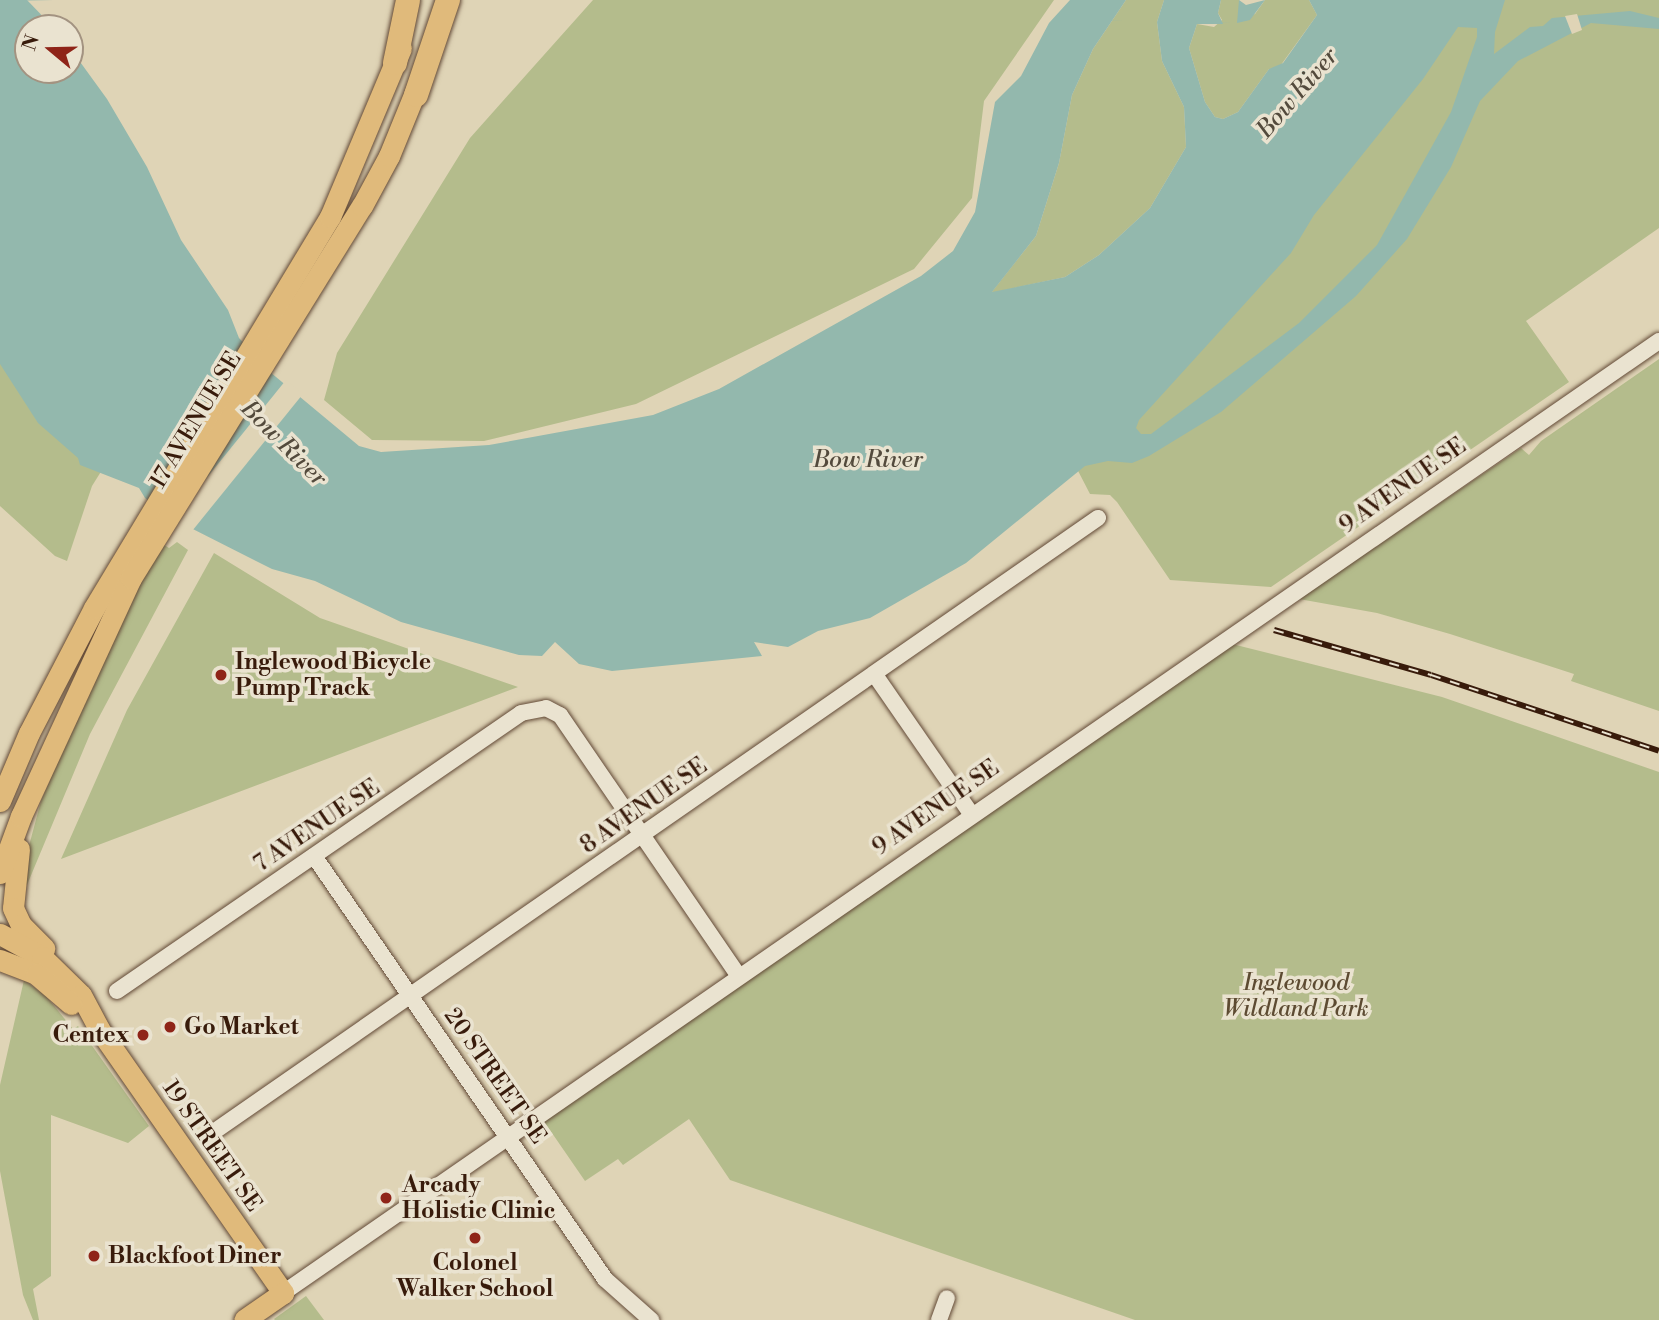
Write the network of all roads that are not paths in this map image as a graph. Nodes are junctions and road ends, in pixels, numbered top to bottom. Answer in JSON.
{"nodes":[{"id":1,"x":408,"y":0,"type":"edge"},
{"id":2,"x":419,"y":0,"type":"edge"},
{"id":3,"x":446,"y":0,"type":"edge"},
{"id":4,"x":395,"y":62,"type":"junction"},
{"id":5,"x":416,"y":95,"type":"joint"},
{"id":6,"x":1659,"y":341,"type":"edge"},
{"id":7,"x":263,"y":345,"type":"junction"},
{"id":8,"x":1098,"y":518,"type":"dead end"},
{"id":9,"x":151,"y":530,"type":"junction"},
{"id":10,"x":875,"y":676,"type":"junction"},
{"id":11,"x":48,"y":757,"type":"junction"},
{"id":12,"x":0,"y":801,"type":"edge"},
{"id":13,"x":972,"y":815,"type":"junction"},
{"id":14,"x":642,"y":835,"type":"junction"},
{"id":15,"x":314,"y":856,"type":"junction"},
{"id":16,"x":0,"y":873,"type":"edge"},
{"id":17,"x":0,"y":934,"type":"edge"},
{"id":18,"x":0,"y":960,"type":"edge"},
{"id":19,"x":739,"y":976,"type":"junction"},
{"id":20,"x":117,"y":991,"type":"dead end"},
{"id":21,"x":81,"y":995,"type":"junction"},
{"id":22,"x":411,"y":996,"type":"junction"},
{"id":23,"x":99,"y":1029,"type":"junction"},
{"id":24,"x":215,"y":1131,"type":"dead end"},
{"id":25,"x":508,"y":1135,"type":"junction"},
{"id":26,"x":283,"y":1293,"type":"junction"},
{"id":27,"x":947,"y":1298,"type":"dead end"},
{"id":28,"x":645,"y":1319,"type":"edge"},
{"id":29,"x":244,"y":1320,"type":"edge"},
{"id":30,"x":939,"y":1320,"type":"edge"}],
"edges":[{"from":1,"to":4,"type":"highway"},
{"from":2,"to":4,"type":"main road","name":"17 AVENUE SE"},
{"from":3,"to":5,"type":"highway"},
{"from":4,"to":7,"type":"main road","name":"17 AVENUE SE"},
{"from":5,"to":7,"type":"main road","name":"17 AVENUE SE"},
{"from":6,"to":13,"type":"street","name":"9 AVENUE SE"},
{"from":7,"to":9,"type":"main road","name":"17 AVENUE SE"},
{"from":8,"to":10,"type":"street","name":"8 AVENUE SE"},
{"from":9,"to":11,"type":"main road","name":"17 AVENUE SE"},
{"from":9,"to":12,"type":"main road","name":"17 AVENUE SE"},
{"from":10,"to":13,"type":"street"},
{"from":10,"to":14,"type":"street","name":"8 AVENUE SE"},
{"from":11,"to":16,"type":"main road","name":"17 AVENUE SE"},
{"from":11,"to":21,"type":"main road"},
{"from":13,"to":19,"type":"street","name":"9 AVENUE SE"},
{"from":14,"to":15,"type":"street","name":"7 AVENUE SE"},
{"from":14,"to":19,"type":"street"},
{"from":14,"to":22,"type":"street","name":"8 AVENUE SE"},
{"from":15,"to":20,"type":"street","name":"7 AVENUE SE"},
{"from":15,"to":22,"type":"street","name":"20 STREET SE"},
{"from":17,"to":21,"type":"main road","name":"19 STREET SE"},
{"from":18,"to":23,"type":"main road","name":"19 STREET SE"},
{"from":19,"to":25,"type":"street","name":"9 AVENUE SE"},
{"from":21,"to":23,"type":"main road","name":"19 STREET SE"},
{"from":22,"to":24,"type":"street","name":"8 AVENUE SE"},
{"from":22,"to":25,"type":"street","name":"20 STREET SE"},
{"from":23,"to":26,"type":"main road","name":"19 STREET SE"},
{"from":25,"to":26,"type":"street","name":"9 AVENUE SE"},
{"from":25,"to":28,"type":"street","name":"20 STREET SE"},
{"from":26,"to":29,"type":"main road","name":"9 AVENUE SE"},
{"from":27,"to":30,"type":"street"}]}
